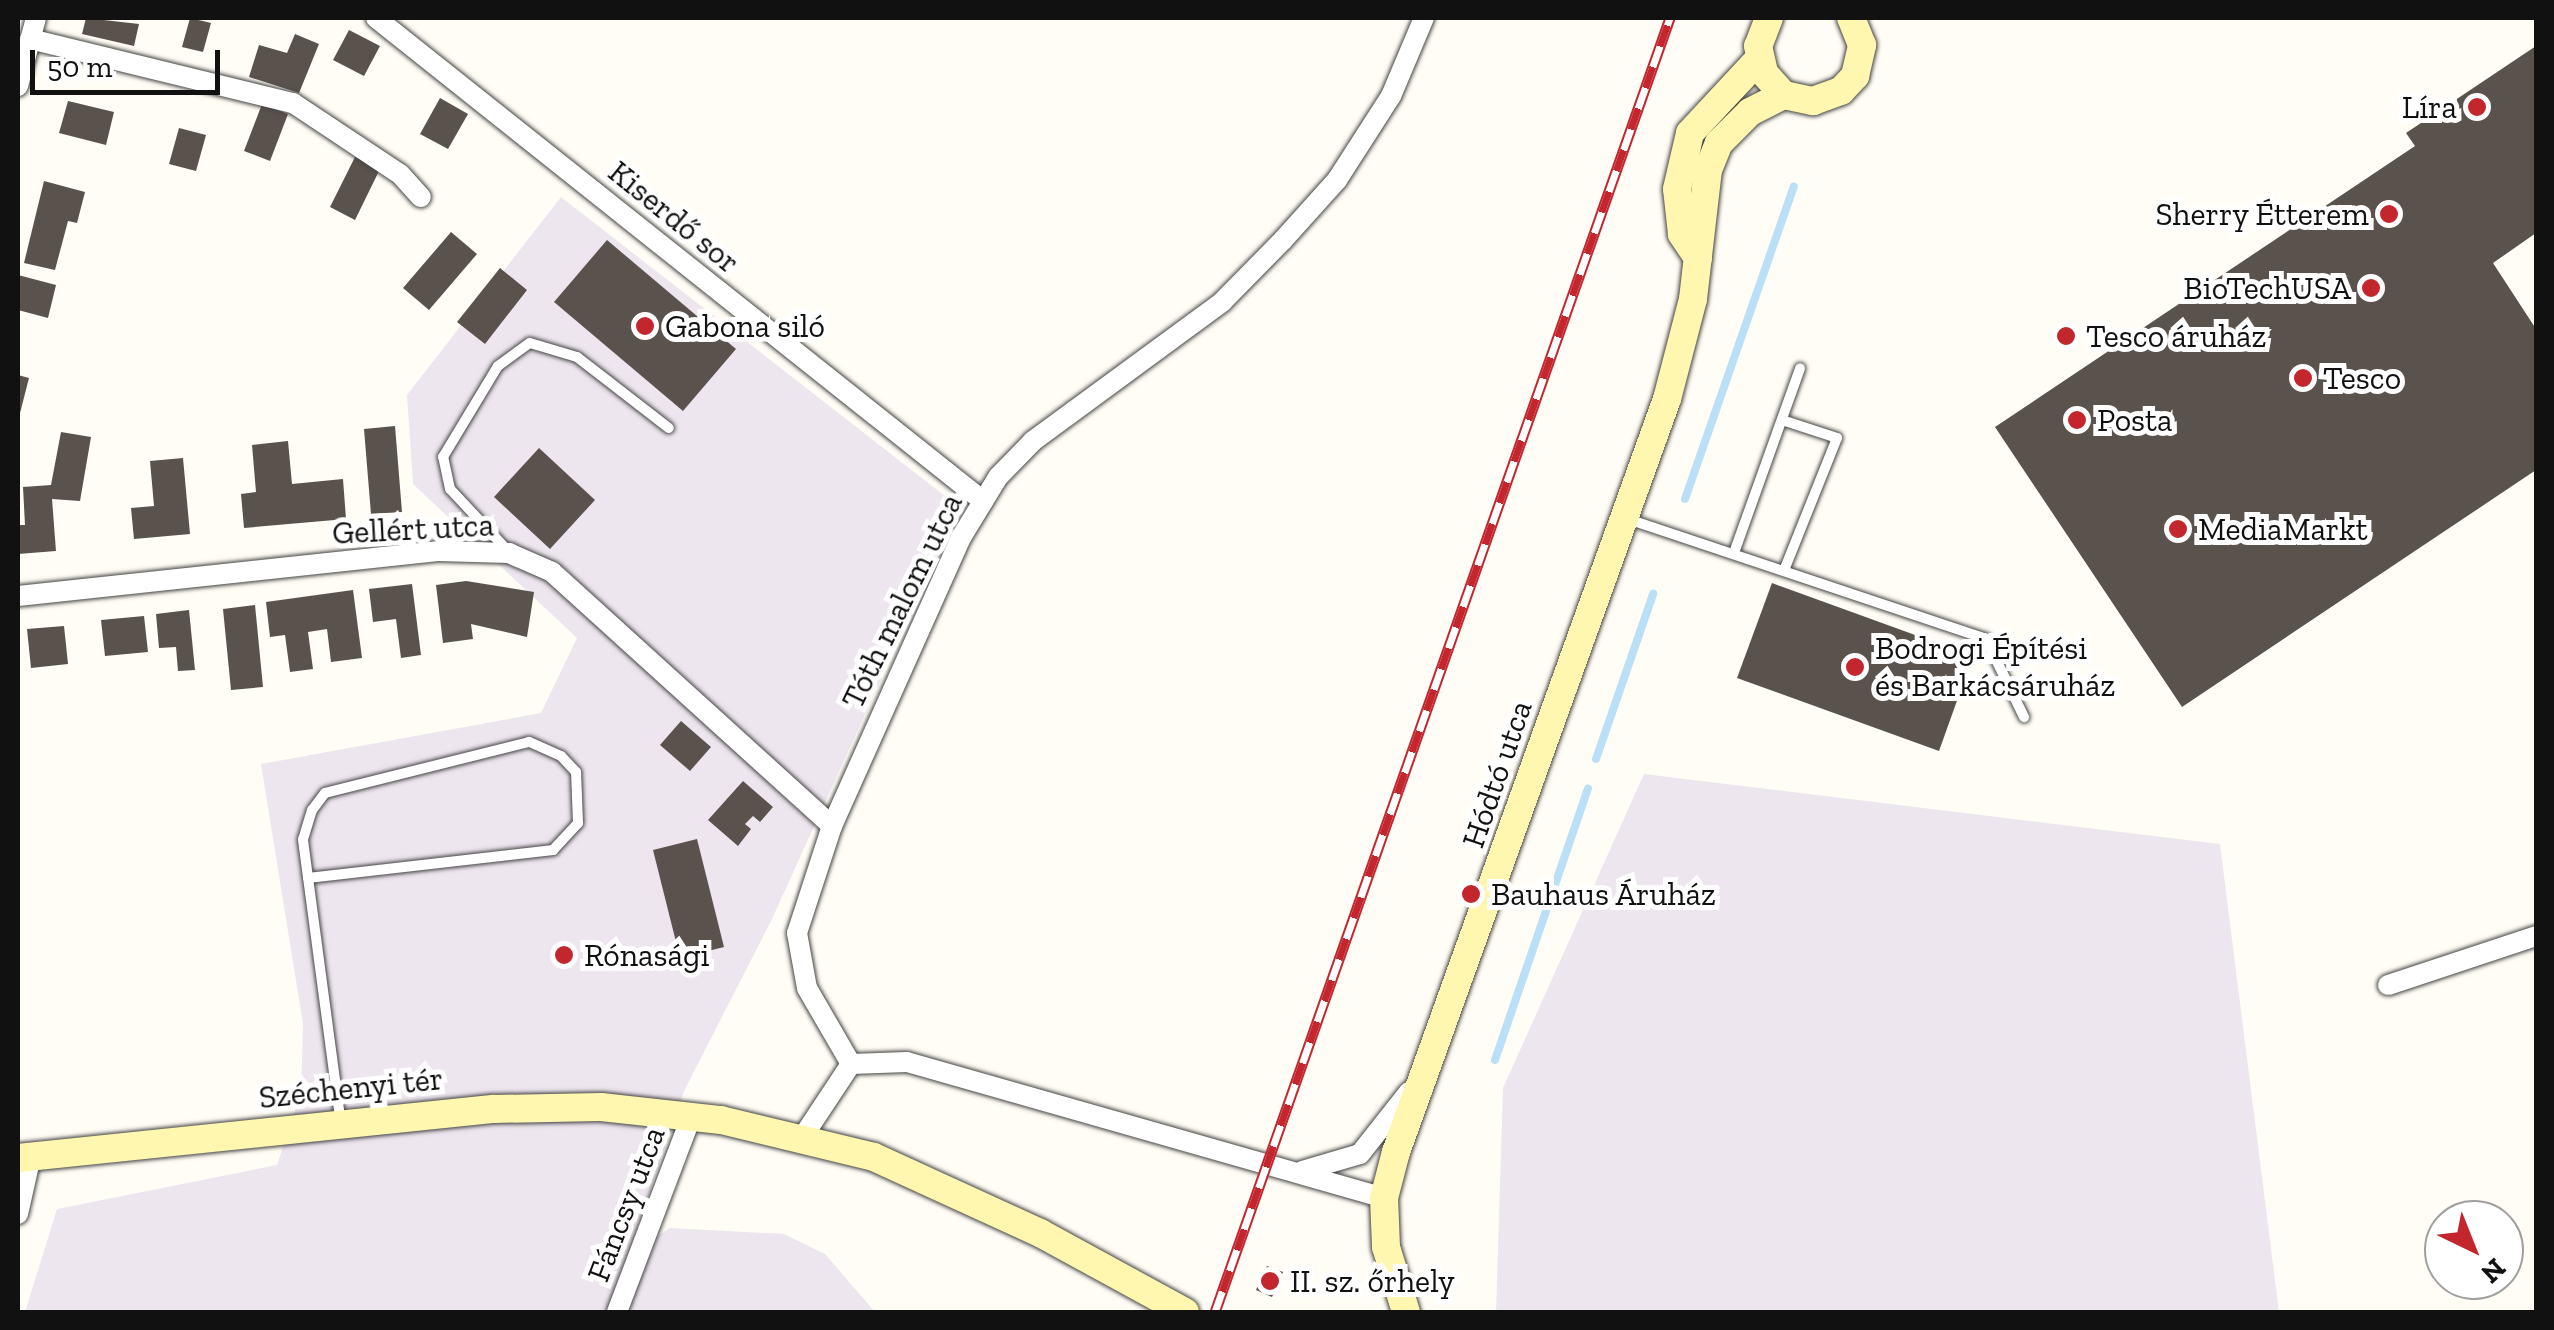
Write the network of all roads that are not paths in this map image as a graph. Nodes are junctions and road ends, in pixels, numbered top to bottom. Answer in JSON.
{"nodes":[{"id":1,"x":36,"y":18,"type":"edge"},
{"id":2,"x":376,"y":18,"type":"edge"},
{"id":3,"x":1424,"y":18,"type":"edge"},
{"id":4,"x":1851,"y":18,"type":"edge"},
{"id":5,"x":1758,"y":32,"type":"edge"},
{"id":6,"x":30,"y":39,"type":"junction"},
{"id":7,"x":18,"y":86,"type":"edge"},
{"id":8,"x":1784,"y":94,"type":"junction"},
{"id":9,"x":422,"y":198,"type":"dead end"},
{"id":10,"x":1698,"y":258,"type":"junction"},
{"id":11,"x":1800,"y":368,"type":"dead end"},
{"id":12,"x":1782,"y":420,"type":"junction"},
{"id":13,"x":670,"y":428,"type":"dead end"},
{"id":14,"x":982,"y":501,"type":"junction"},
{"id":15,"x":1624,"y":518,"type":"junction"},
{"id":16,"x":1735,"y":550,"type":"junction"},
{"id":17,"x":510,"y":553,"type":"junction"},
{"id":18,"x":1785,"y":568,"type":"junction"},
{"id":19,"x":18,"y":596,"type":"edge"},
{"id":20,"x":2024,"y":716,"type":"dead end"},
{"id":21,"x":832,"y":826,"type":"junction"},
{"id":22,"x":308,"y":878,"type":"junction"},
{"id":23,"x":2536,"y":936,"type":"edge"},
{"id":24,"x":2388,"y":984,"type":"dead end"},
{"id":25,"x":1432,"y":1056,"type":"junction"},
{"id":26,"x":851,"y":1064,"type":"junction"},
{"id":27,"x":691,"y":1117,"type":"junction"},
{"id":28,"x":341,"y":1124,"type":"junction"},
{"id":29,"x":802,"y":1138,"type":"junction"},
{"id":30,"x":24,"y":1157,"type":"edge"},
{"id":31,"x":1299,"y":1172,"type":"junction"},
{"id":32,"x":1384,"y":1198,"type":"junction"},
{"id":33,"x":18,"y":1214,"type":"edge"},
{"id":34,"x":617,"y":1312,"type":"edge"},
{"id":35,"x":1186,"y":1312,"type":"edge"},
{"id":36,"x":1406,"y":1312,"type":"edge"}],
"edges":[{"from":1,"to":6,"type":"street"},
{"from":2,"to":14,"type":"street","name":"Kiserdő sor"},
{"from":3,"to":14,"type":"street","name":"Tóth malom utca"},
{"from":4,"to":8,"type":"street"},
{"from":5,"to":8,"type":"street"},
{"from":5,"to":10,"type":"street"},
{"from":6,"to":7,"type":"street"},
{"from":6,"to":9,"type":"street"},
{"from":8,"to":10,"type":"street","name":"Hódtó utca"},
{"from":10,"to":15,"type":"street","name":"Hódtó utca"},
{"from":11,"to":12,"type":"lane"},
{"from":12,"to":16,"type":"lane"},
{"from":12,"to":18,"type":"lane"},
{"from":13,"to":17,"type":"lane"},
{"from":14,"to":21,"type":"street","name":"Tóth malom utca"},
{"from":15,"to":16,"type":"lane"},
{"from":15,"to":25,"type":"street","name":"Hódtó utca"},
{"from":16,"to":18,"type":"lane"},
{"from":17,"to":19,"type":"street","name":"Gellért utca"},
{"from":17,"to":21,"type":"street","name":"Gellért utca"},
{"from":18,"to":20,"type":"lane"},
{"from":21,"to":26,"type":"street","name":"Tóth malom utca"},
{"from":22,"to":22,"type":"lane"},
{"from":22,"to":28,"type":"lane"},
{"from":23,"to":24,"type":"street"},
{"from":25,"to":31,"type":"street"},
{"from":25,"to":32,"type":"street","name":"Hódtó utca"},
{"from":26,"to":29,"type":"street"},
{"from":26,"to":31,"type":"street"},
{"from":27,"to":28,"type":"street","name":"Széchenyi tér"},
{"from":27,"to":29,"type":"street","name":"Széchenyi tér"},
{"from":27,"to":34,"type":"street","name":"Fáncsy utca"},
{"from":28,"to":30,"type":"street","name":"Széchenyi tér"},
{"from":29,"to":35,"type":"street","name":"Széchenyi tér"},
{"from":30,"to":33,"type":"street"},
{"from":31,"to":32,"type":"street"},
{"from":32,"to":36,"type":"street","name":"Hódtó utca"}]}
